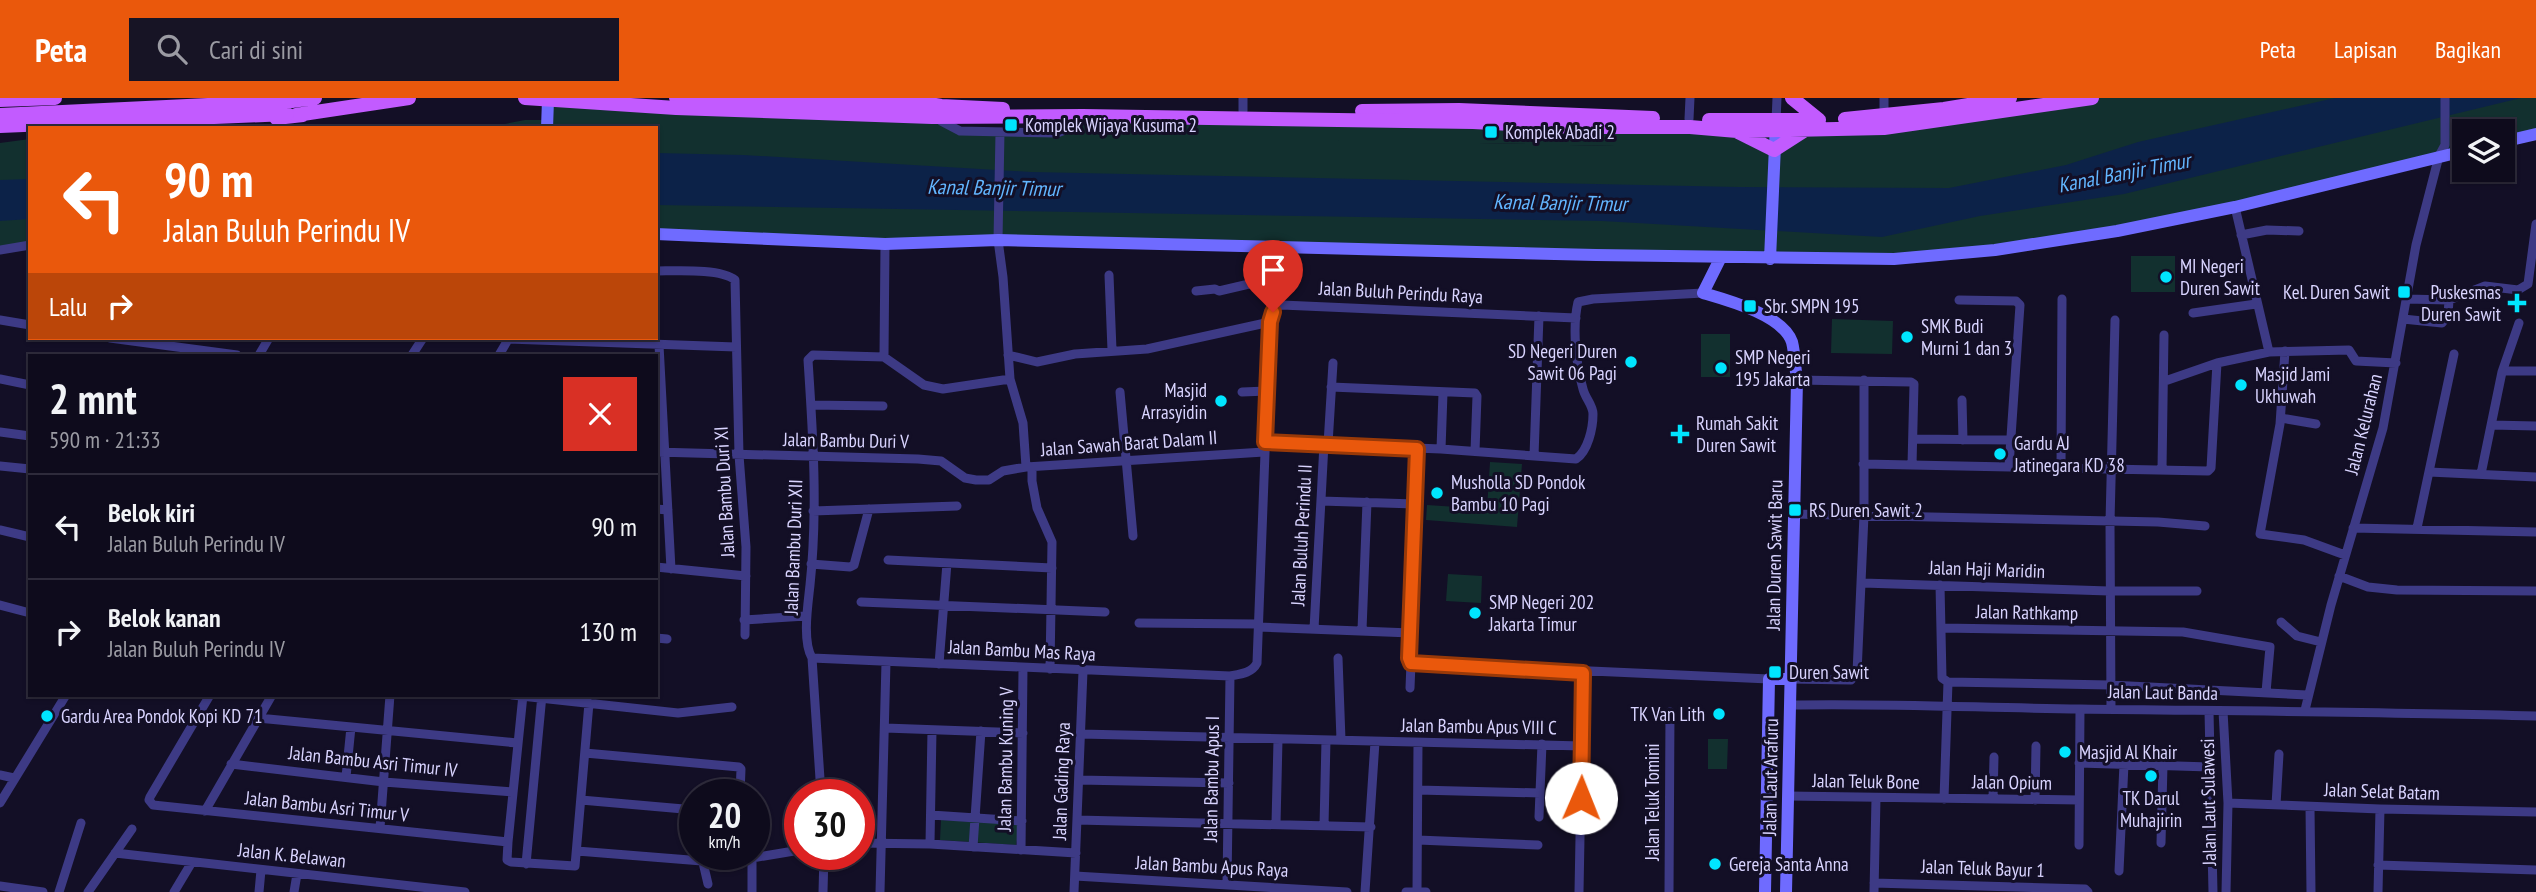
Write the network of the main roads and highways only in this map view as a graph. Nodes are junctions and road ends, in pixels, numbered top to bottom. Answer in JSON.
{"nodes":[{"id":1,"x":55,"y":98,"type":"edge"},
{"id":2,"x":67,"y":98,"type":"edge"},
{"id":3,"x":315,"y":98,"type":"edge"},
{"id":4,"x":409,"y":98,"type":"edge"},
{"id":5,"x":526,"y":98,"type":"edge"},
{"id":6,"x":676,"y":98,"type":"edge"},
{"id":7,"x":1792,"y":98,"type":"edge"},
{"id":8,"x":2010,"y":98,"type":"edge"},
{"id":9,"x":2085,"y":99,"type":"edge"},
{"id":10,"x":0,"y":100,"type":"edge"},
{"id":11,"x":548,"y":100,"type":"edge"},
{"id":12,"x":1002,"y":103,"type":"edge"},
{"id":13,"x":1243,"y":104,"type":"edge"},
{"id":14,"x":289,"y":108,"type":"junction"},
{"id":15,"x":1474,"y":110,"type":"edge"},
{"id":16,"x":303,"y":115,"type":"junction"},
{"id":17,"x":1819,"y":120,"type":"junction"},
{"id":18,"x":1,"y":124,"type":"edge"},
{"id":19,"x":49,"y":126,"type":"edge"},
{"id":20,"x":160,"y":126,"type":"edge"},
{"id":21,"x":1783,"y":126,"type":"junction"},
{"id":22,"x":28,"y":128,"type":"edge"},
{"id":23,"x":1806,"y":129,"type":"junction"},
{"id":24,"x":1737,"y":131,"type":"junction"}],
"edges":[{"from":1,"to":10,"type":"main road"},
{"from":2,"to":19,"type":"main road"},
{"from":3,"to":14,"type":"main road"},
{"from":4,"to":16,"type":"main road"},
{"from":5,"to":11,"type":"main road"},
{"from":6,"to":12,"type":"main road"},
{"from":7,"to":17,"type":"main road"},
{"from":8,"to":17,"type":"main road"},
{"from":9,"to":23,"type":"main road"},
{"from":11,"to":15,"type":"main road"},
{"from":12,"to":13,"type":"main road"},
{"from":13,"to":15,"type":"main road"},
{"from":14,"to":16,"type":"main road"},
{"from":14,"to":18,"type":"main road","bridge":true},
{"from":15,"to":21,"type":"main road"},
{"from":15,"to":24,"type":"main road"},
{"from":16,"to":20,"type":"main road"},
{"from":17,"to":21,"type":"main road"},
{"from":18,"to":22,"type":"main road"},
{"from":21,"to":23,"type":"main road"},
{"from":21,"to":24,"type":"main road"},
{"from":23,"to":24,"type":"main road"}]}
